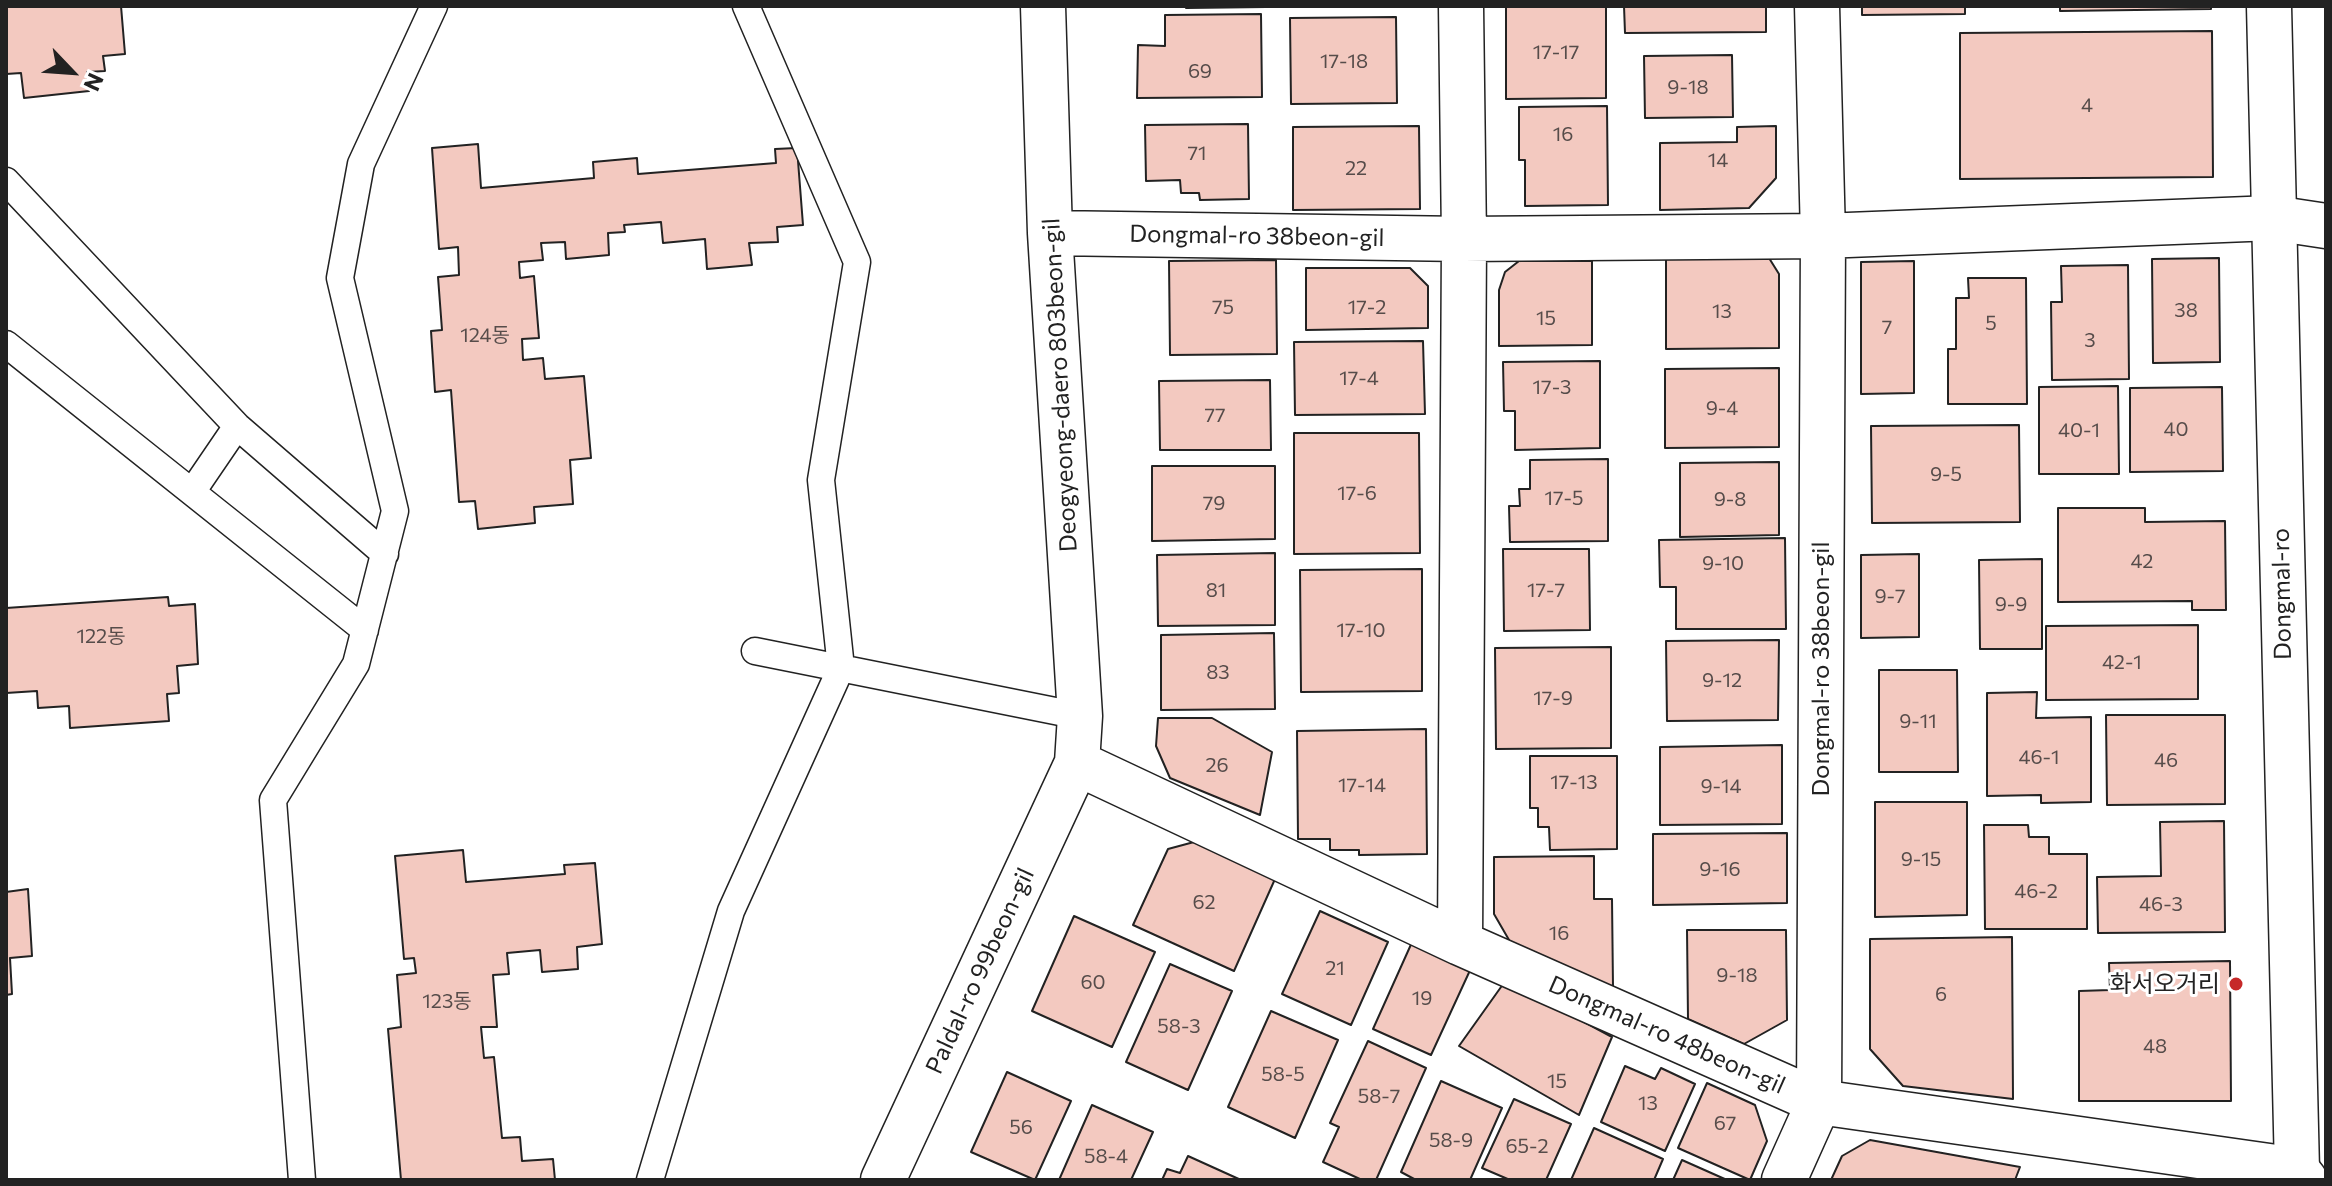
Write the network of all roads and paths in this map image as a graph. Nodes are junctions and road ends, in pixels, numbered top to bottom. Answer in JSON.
{"nodes":[{"id":1,"x":434,"y":6,"type":"edge"},
{"id":2,"x":746,"y":6,"type":"edge"},
{"id":3,"x":1043,"y":6,"type":"edge"},
{"id":4,"x":1461,"y":6,"type":"edge"},
{"id":5,"x":1817,"y":6,"type":"edge"},
{"id":6,"x":2269,"y":6,"type":"edge"},
{"id":7,"x":6,"y":181,"type":"edge"},
{"id":8,"x":2273,"y":218,"type":"junction"},
{"id":9,"x":2326,"y":226,"type":"edge"},
{"id":10,"x":1050,"y":233,"type":"junction"},
{"id":11,"x":1823,"y":236,"type":"junction"},
{"id":12,"x":1464,"y":239,"type":"junction"},
{"id":13,"x":6,"y":344,"type":"edge"},
{"id":14,"x":237,"y":426,"type":"junction"},
{"id":15,"x":192,"y":492,"type":"junction"},
{"id":16,"x":385,"y":554,"type":"junction"},
{"id":17,"x":365,"y":630,"type":"junction"},
{"id":18,"x":755,"y":651,"type":"dead end"},
{"id":19,"x":841,"y":668,"type":"junction"},
{"id":20,"x":1080,"y":716,"type":"junction"},
{"id":21,"x":1077,"y":763,"type":"junction"},
{"id":22,"x":1460,"y":943,"type":"junction"},
{"id":23,"x":1819,"y":1102,"type":"junction"},
{"id":24,"x":2305,"y":1172,"type":"edge"},
{"id":25,"x":302,"y":1180,"type":"edge"},
{"id":26,"x":650,"y":1180,"type":"edge"},
{"id":27,"x":883,"y":1180,"type":"edge"},
{"id":28,"x":1784,"y":1180,"type":"edge"}],
"edges":[{"from":1,"to":16,"type":"lane"},
{"from":2,"to":19,"type":"lane"},
{"from":3,"to":10,"type":"street","name":"Deogyeong-daero 803beon-gil"},
{"from":4,"to":12,"type":"street"},
{"from":5,"to":11,"type":"street"},
{"from":6,"to":8,"type":"street","name":"Dongmal-ro"},
{"from":7,"to":14,"type":"lane"},
{"from":8,"to":9,"type":"street","name":"Dongmal-ro 38beon-gil"},
{"from":8,"to":11,"type":"street","name":"Dongmal-ro 38beon-gil"},
{"from":8,"to":24,"type":"street","name":"Dongmal-ro"},
{"from":10,"to":12,"type":"street","name":"Dongmal-ro 38beon-gil"},
{"from":10,"to":20,"type":"street","name":"Deogyeong-daero 803beon-gil"},
{"from":11,"to":12,"type":"street","name":"Dongmal-ro 38beon-gil"},
{"from":11,"to":23,"type":"street","name":"Dongmal-ro 38beon-gil"},
{"from":12,"to":22,"type":"street"},
{"from":13,"to":15,"type":"lane"},
{"from":14,"to":15,"type":"lane"},
{"from":14,"to":16,"type":"lane"},
{"from":15,"to":17,"type":"lane"},
{"from":16,"to":17,"type":"lane"},
{"from":17,"to":25,"type":"lane"},
{"from":18,"to":19,"type":"lane"},
{"from":19,"to":20,"type":"lane"},
{"from":19,"to":26,"type":"lane"},
{"from":20,"to":21,"type":"street","name":"Deogyeong-daero 803beon-gil"},
{"from":21,"to":22,"type":"street","name":"Dongmal-ro 48beon-gil"},
{"from":21,"to":27,"type":"street","name":"Paldal-ro 99beon-gil"},
{"from":22,"to":23,"type":"street","name":"Dongmal-ro 48beon-gil"},
{"from":23,"to":24,"type":"street","name":"Dongmal-ro 48beon-gil"},
{"from":23,"to":28,"type":"street"}]}
